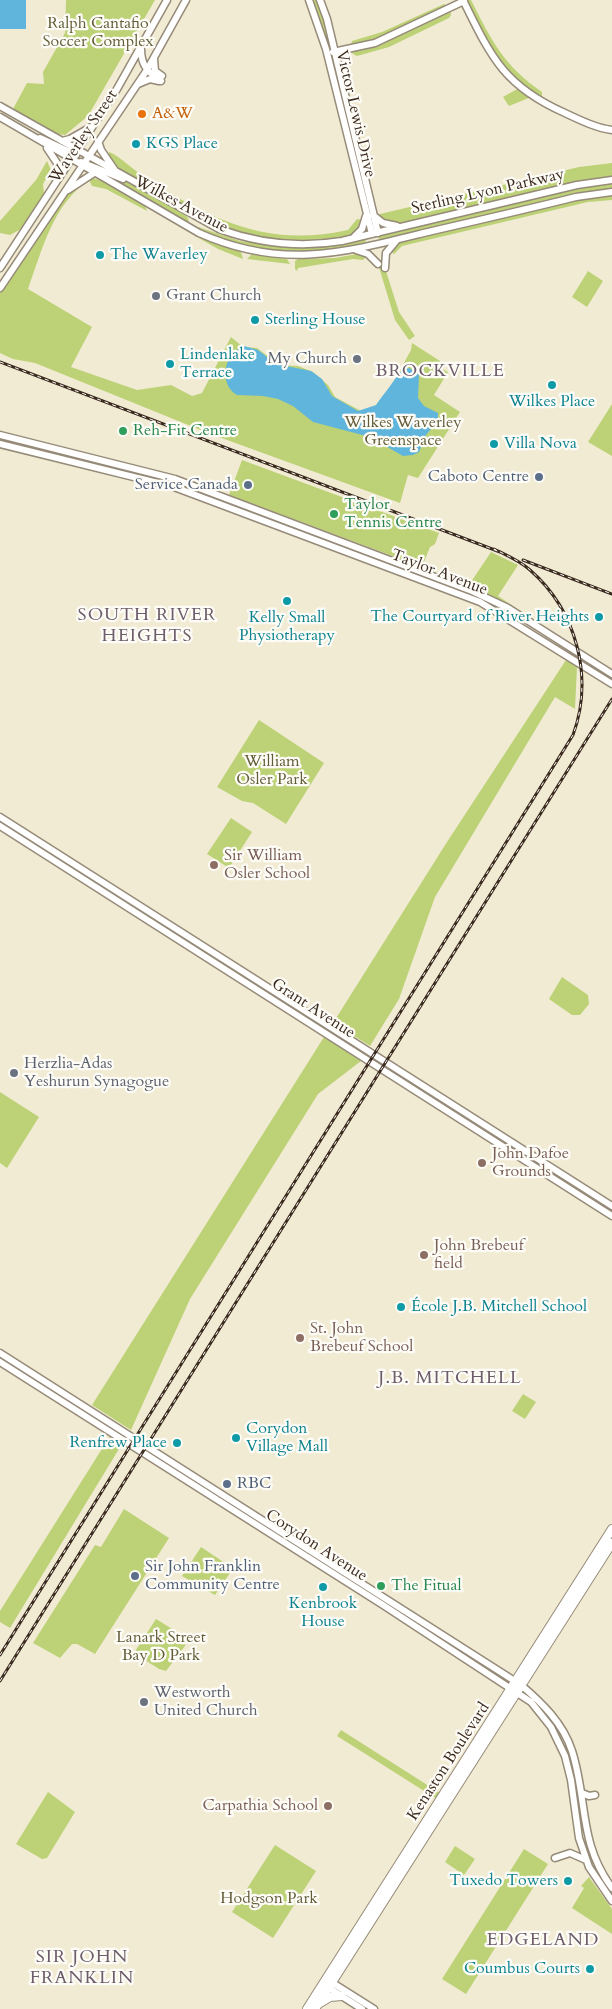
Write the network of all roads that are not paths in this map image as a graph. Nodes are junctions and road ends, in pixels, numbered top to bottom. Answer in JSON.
{"nodes":[{"id":1,"x":168,"y":0,"type":"edge"},
{"id":2,"x":186,"y":0,"type":"edge"},
{"id":3,"x":309,"y":0,"type":"edge"},
{"id":4,"x":320,"y":0,"type":"edge"},
{"id":5,"x":464,"y":0,"type":"edge"},
{"id":6,"x":141,"y":47,"type":"junction"},
{"id":7,"x":335,"y":52,"type":"junction"},
{"id":8,"x":327,"y":54,"type":"junction"},
{"id":9,"x":154,"y":59,"type":"junction"},
{"id":10,"x":147,"y":70,"type":"junction"},
{"id":11,"x":162,"y":78,"type":"junction"},
{"id":12,"x":137,"y":85,"type":"junction"},
{"id":13,"x":0,"y":106,"type":"edge"},
{"id":14,"x":0,"y":117,"type":"edge"},
{"id":15,"x":94,"y":125,"type":"junction"},
{"id":16,"x":612,"y":130,"type":"edge"},
{"id":17,"x":24,"y":133,"type":"junction"},
{"id":18,"x":62,"y":140,"type":"junction"},
{"id":19,"x":98,"y":141,"type":"junction"},
{"id":20,"x":45,"y":145,"type":"junction"},
{"id":21,"x":74,"y":155,"type":"junction"},
{"id":22,"x":88,"y":156,"type":"junction"},
{"id":23,"x":83,"y":165,"type":"junction"},
{"id":24,"x":116,"y":172,"type":"junction"},
{"id":25,"x":94,"y":174,"type":"junction"},
{"id":26,"x":60,"y":175,"type":"junction"},
{"id":27,"x":129,"y":180,"type":"junction"},
{"id":28,"x":612,"y":180,"type":"edge"},
{"id":29,"x":612,"y":192,"type":"edge"},
{"id":30,"x":61,"y":196,"type":"junction"},
{"id":31,"x":370,"y":214,"type":"junction"},
{"id":32,"x":400,"y":227,"type":"junction"},
{"id":33,"x":375,"y":234,"type":"junction"},
{"id":34,"x":354,"y":237,"type":"junction"},
{"id":35,"x":397,"y":240,"type":"junction"},
{"id":36,"x":374,"y":245,"type":"joint"},
{"id":37,"x":355,"y":250,"type":"junction"},
{"id":38,"x":378,"y":264,"type":"dead end"},
{"id":39,"x":0,"y":268,"type":"edge"},
{"id":40,"x":385,"y":268,"type":"dead end"},
{"id":41,"x":0,"y":288,"type":"edge"},
{"id":42,"x":0,"y":435,"type":"edge"},
{"id":43,"x":0,"y":444,"type":"edge"},
{"id":44,"x":257,"y":510,"type":"junction"},
{"id":45,"x":244,"y":513,"type":"junction"},
{"id":46,"x":612,"y":674,"type":"edge"},
{"id":47,"x":612,"y":684,"type":"edge"},
{"id":48,"x":0,"y":816,"type":"edge"},
{"id":49,"x":0,"y":826,"type":"edge"},
{"id":50,"x":612,"y":1206,"type":"edge"},
{"id":51,"x":612,"y":1216,"type":"edge"},
{"id":52,"x":0,"y":1353,"type":"edge"},
{"id":53,"x":0,"y":1362,"type":"edge"},
{"id":54,"x":612,"y":1529,"type":"edge"},
{"id":55,"x":612,"y":1543,"type":"edge"},
{"id":56,"x":517,"y":1686,"type":"junction"},
{"id":57,"x":595,"y":1795,"type":"dead end"},
{"id":58,"x":582,"y":1796,"type":"junction"},
{"id":59,"x":574,"y":1800,"type":"junction"},
{"id":60,"x":587,"y":1836,"type":"junction"},
{"id":61,"x":579,"y":1838,"type":"junction"},
{"id":62,"x":555,"y":1858,"type":"dead end"},
{"id":63,"x":586,"y":1860,"type":"junction"},
{"id":64,"x":612,"y":1888,"type":"edge"},
{"id":65,"x":612,"y":1901,"type":"edge"},
{"id":66,"x":327,"y":1983,"type":"junction"},
{"id":67,"x":342,"y":1996,"type":"junction"},
{"id":68,"x":316,"y":2007,"type":"edge"},
{"id":69,"x":307,"y":2009,"type":"edge"},
{"id":70,"x":362,"y":2009,"type":"edge"},
{"id":71,"x":374,"y":2009,"type":"edge"}],
"edges":[{"from":1,"to":6,"type":"main road","name":"Waverley Street"},
{"from":2,"to":9,"type":"main road","name":"Waverley Street"},
{"from":3,"to":8,"type":"main road","name":"Victor Lewis Drive"},
{"from":4,"to":7,"type":"main road","name":"Victor Lewis Drive"},
{"from":5,"to":7,"type":"main road"},
{"from":5,"to":16,"type":"main road"},
{"from":6,"to":10,"type":"main road"},
{"from":6,"to":15,"type":"main road","name":"Waverley Street"},
{"from":7,"to":8,"type":"main road"},
{"from":7,"to":31,"type":"main road","name":"Victor Lewis Drive"},
{"from":8,"to":31,"type":"main road","name":"Victor Lewis Drive"},
{"from":9,"to":10,"type":"main road","name":"Waverley Street"},
{"from":9,"to":11,"type":"main road"},
{"from":10,"to":11,"type":"main road"},
{"from":10,"to":12,"type":"main road","name":"Waverley Street"},
{"from":11,"to":12,"type":"main road"},
{"from":12,"to":19,"type":"main road","name":"Waverley Street"},
{"from":13,"to":18,"type":"main road"},
{"from":14,"to":17,"type":"main road"},
{"from":15,"to":18,"type":"main road"},
{"from":15,"to":21,"type":"main road","name":"Waverley Street"},
{"from":17,"to":20,"type":"main road"},
{"from":17,"to":21,"type":"main road"},
{"from":18,"to":21,"type":"main road"},
{"from":19,"to":22,"type":"main road","name":"Waverley Street"},
{"from":19,"to":24,"type":"main road"},
{"from":20,"to":21,"type":"main road"},
{"from":20,"to":26,"type":"main road"},
{"from":21,"to":22,"type":"main road","name":"Wilkes Avenue"},
{"from":21,"to":23,"type":"main road","name":"Wilkes Avenue"},
{"from":21,"to":26,"type":"main road","name":"Waverley Street"},
{"from":22,"to":23,"type":"main road","name":"Waverley Street"},
{"from":22,"to":24,"type":"main road","name":"Wilkes Avenue"},
{"from":23,"to":25,"type":"main road","name":"Wilkes Avenue"},
{"from":23,"to":27,"type":"main road"},
{"from":23,"to":30,"type":"main road","name":"Waverley Street"},
{"from":24,"to":27,"type":"main road","name":"Wilkes Avenue"},
{"from":25,"to":30,"type":"main road"},
{"from":25,"to":37,"type":"main road","name":"Wilkes Avenue"},
{"from":26,"to":39,"type":"main road","name":"Waverley Street"},
{"from":27,"to":34,"type":"main road","name":"Wilkes Avenue"},
{"from":28,"to":32,"type":"main road","name":"Sterling Lyon Parkway"},
{"from":29,"to":35,"type":"main road","name":"Sterling Lyon Parkway"},
{"from":30,"to":41,"type":"main road","name":"Waverley Street"},
{"from":31,"to":32,"type":"main road"},
{"from":31,"to":33,"type":"main road","name":"Victor Lewis Drive"},
{"from":31,"to":34,"type":"main road"},
{"from":32,"to":33,"type":"main road","name":"Sterling Lyon Parkway"},
{"from":33,"to":34,"type":"main road","name":"Wilkes Avenue"},
{"from":35,"to":36,"type":"main road","name":"Sterling Lyon Parkway"},
{"from":35,"to":40,"type":"main road"},
{"from":36,"to":37,"type":"main road","name":"Wilkes Avenue"},
{"from":37,"to":38,"type":"main road"},
{"from":42,"to":44,"type":"main road","name":"Taylor Avenue"},
{"from":43,"to":45,"type":"main road","name":"Taylor Avenue"},
{"from":44,"to":45,"type":"main road"},
{"from":44,"to":46,"type":"main road","name":"Taylor Avenue"},
{"from":45,"to":47,"type":"main road","name":"Taylor Avenue"},
{"from":48,"to":50,"type":"main road","name":"Grant Avenue"},
{"from":49,"to":51,"type":"main road","name":"Grant Avenue"},
{"from":52,"to":56,"type":"main road","name":"Corydon Avenue"},
{"from":53,"to":56,"type":"main road","name":"Corydon Avenue"},
{"from":54,"to":56,"type":"main road","name":"Kenaston Boulevard"},
{"from":55,"to":56,"type":"main road","name":"Kenaston Boulevard"},
{"from":56,"to":58,"type":"main road","name":"Corydon Avenue"},
{"from":56,"to":59,"type":"main road","name":"Corydon Avenue"},
{"from":56,"to":66,"type":"main road","name":"Kenaston Boulevard"},
{"from":57,"to":58,"type":"main road"},
{"from":58,"to":59,"type":"main road"},
{"from":58,"to":60,"type":"main road","name":"Corydon Avenue"},
{"from":59,"to":61,"type":"main road","name":"Corydon Avenue"},
{"from":60,"to":61,"type":"main road"},
{"from":60,"to":64,"type":"main road","name":"Corydon Avenue"},
{"from":61,"to":63,"type":"main road","name":"Corydon Avenue"},
{"from":62,"to":63,"type":"main road"},
{"from":63,"to":65,"type":"main road","name":"Corydon Avenue"},
{"from":66,"to":67,"type":"main road"},
{"from":66,"to":68,"type":"main road","name":"Kenaston Boulevard"},
{"from":66,"to":69,"type":"main road","name":"Kenaston Boulevard"},
{"from":66,"to":71,"type":"main road"},
{"from":67,"to":68,"type":"main road"},
{"from":67,"to":70,"type":"main road"}]}
